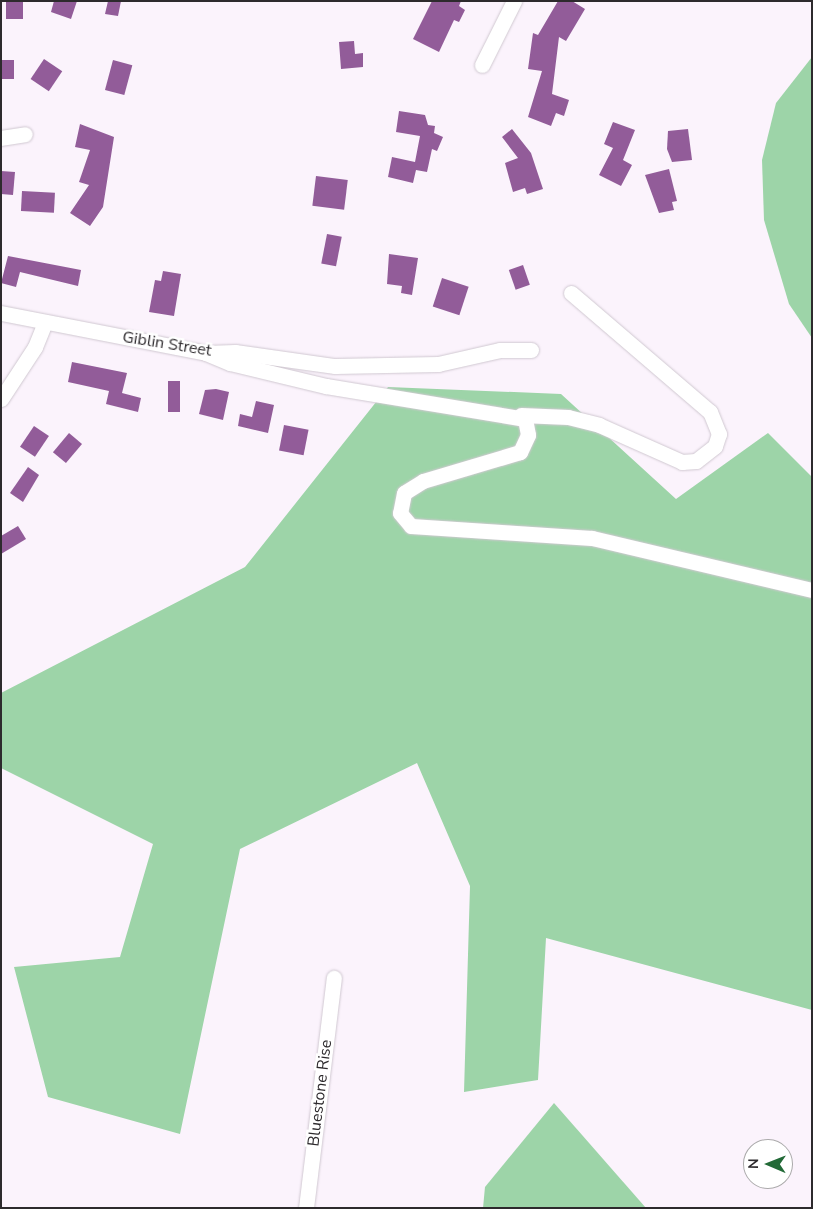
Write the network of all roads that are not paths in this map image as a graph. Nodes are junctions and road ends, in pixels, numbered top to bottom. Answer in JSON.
{"nodes":[{"id":1,"x":514,"y":1,"type":"edge"},
{"id":2,"x":482,"y":65,"type":"dead end"},
{"id":3,"x":25,"y":134,"type":"dead end"},
{"id":4,"x":1,"y":138,"type":"edge"},
{"id":5,"x":571,"y":293,"type":"dead end"},
{"id":6,"x":1,"y":313,"type":"edge"},
{"id":7,"x":44,"y":322,"type":"junction"},
{"id":8,"x":531,"y":350,"type":"dead end"},
{"id":9,"x":206,"y":353,"type":"junction"},
{"id":10,"x":1,"y":398,"type":"edge"},
{"id":11,"x":521,"y":415,"type":"junction"},
{"id":12,"x":812,"y":590,"type":"edge"},
{"id":13,"x":334,"y":978,"type":"dead end"},
{"id":14,"x":306,"y":1208,"type":"edge"}],
"edges":[{"from":1,"to":2,"type":"street"},
{"from":3,"to":4,"type":"street"},
{"from":5,"to":11,"type":"street"},
{"from":6,"to":7,"type":"street","name":"Giblin Street"},
{"from":7,"to":9,"type":"street","name":"Giblin Street"},
{"from":7,"to":10,"type":"street"},
{"from":8,"to":9,"type":"street","name":"Giblin Street"},
{"from":9,"to":11,"type":"street"},
{"from":11,"to":12,"type":"street"},
{"from":13,"to":14,"type":"street","name":"Bluestone Rise"}]}
